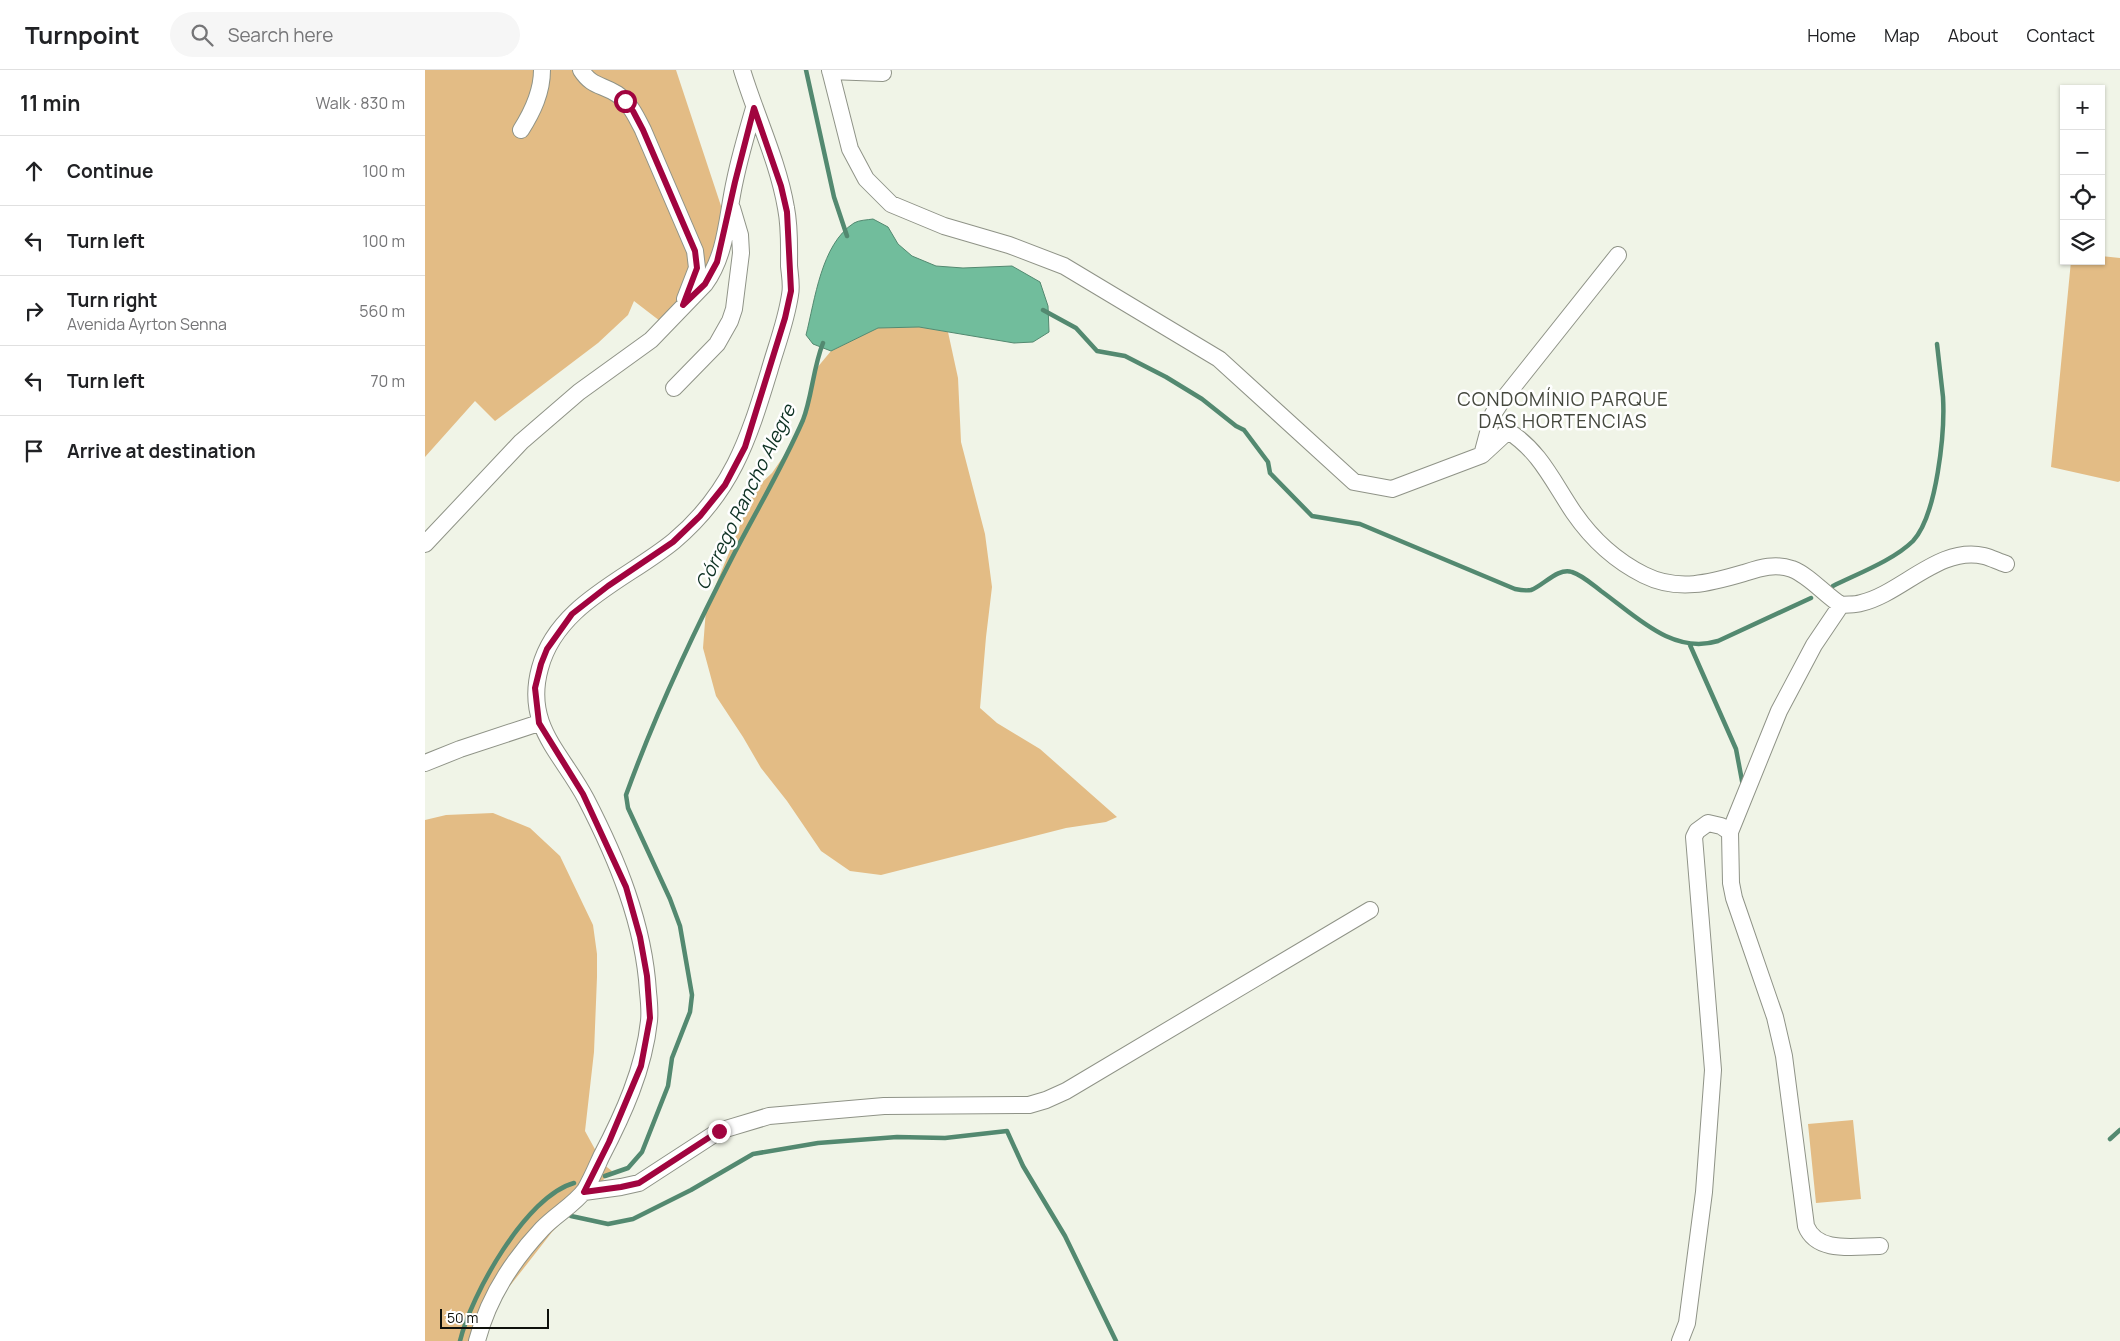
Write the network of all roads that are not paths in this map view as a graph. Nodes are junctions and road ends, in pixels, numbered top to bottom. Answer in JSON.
{"nodes":[{"id":1,"x":543,"y":70,"type":"edge"},
{"id":2,"x":581,"y":70,"type":"edge"},
{"id":3,"x":742,"y":70,"type":"edge"},
{"id":4,"x":830,"y":71,"type":"edge"},
{"id":5,"x":883,"y":73,"type":"dead end"},
{"id":6,"x":754,"y":108,"type":"junction"},
{"id":7,"x":521,"y":130,"type":"dead end"},
{"id":8,"x":731,"y":205,"type":"junction"},
{"id":9,"x":1618,"y":255,"type":"dead end"},
{"id":10,"x":683,"y":305,"type":"junction"},
{"id":11,"x":674,"y":388,"type":"dead end"},
{"id":12,"x":1483,"y":455,"type":"junction"},
{"id":13,"x":425,"y":544,"type":"edge"},
{"id":14,"x":2006,"y":564,"type":"dead end"},
{"id":15,"x":1841,"y":605,"type":"junction"},
{"id":16,"x":539,"y":723,"type":"junction"},
{"id":17,"x":425,"y":763,"type":"edge"},
{"id":18,"x":1730,"y":832,"type":"junction"},
{"id":19,"x":1369,"y":910,"type":"dead end"},
{"id":20,"x":584,"y":1192,"type":"junction"},
{"id":21,"x":1880,"y":1246,"type":"dead end"},
{"id":22,"x":477,"y":1341,"type":"edge"},
{"id":23,"x":1680,"y":1341,"type":"edge"}],
"edges":[{"from":1,"to":7,"type":"street"},
{"from":2,"to":10,"type":"street"},
{"from":3,"to":6,"type":"street"},
{"from":4,"to":5,"type":"street"},
{"from":4,"to":12,"type":"street"},
{"from":6,"to":8,"type":"street"},
{"from":6,"to":16,"type":"street"},
{"from":8,"to":10,"type":"street"},
{"from":8,"to":11,"type":"street"},
{"from":9,"to":12,"type":"street"},
{"from":10,"to":13,"type":"street"},
{"from":12,"to":15,"type":"street"},
{"from":14,"to":15,"type":"street"},
{"from":15,"to":18,"type":"street"},
{"from":16,"to":17,"type":"street"},
{"from":16,"to":20,"type":"street"},
{"from":18,"to":21,"type":"street"},
{"from":18,"to":23,"type":"street"},
{"from":19,"to":20,"type":"street"},
{"from":20,"to":22,"type":"street"}]}
